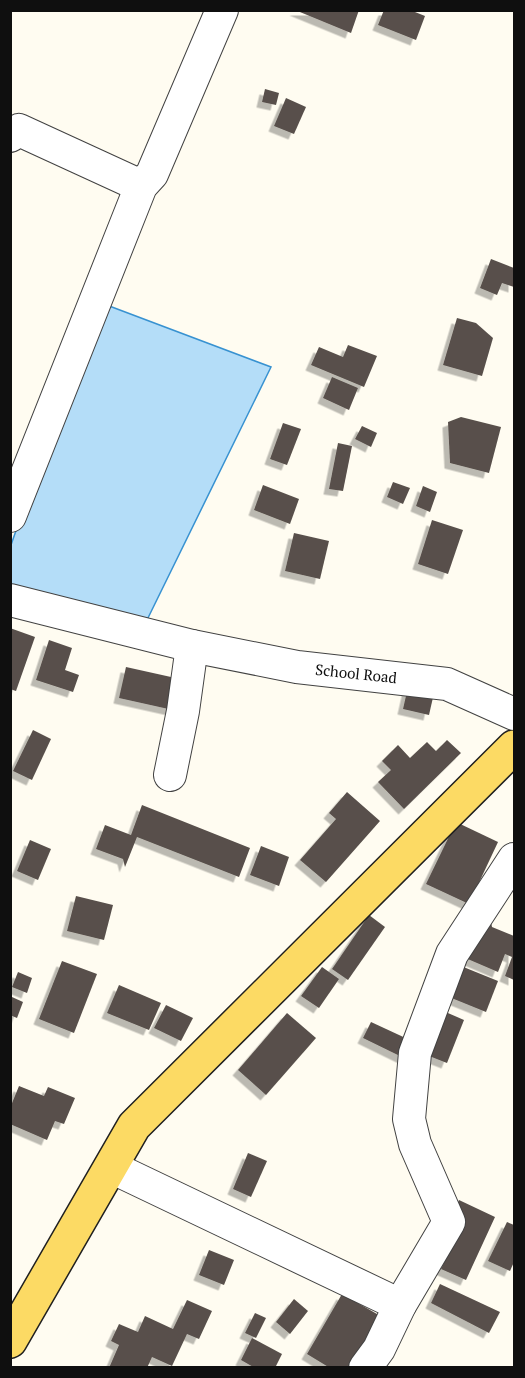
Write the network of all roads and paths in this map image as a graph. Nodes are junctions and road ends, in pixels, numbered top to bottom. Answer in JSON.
{"nodes":[{"id":1,"x":222,"y":10,"type":"edge"},
{"id":2,"x":10,"y":136,"type":"edge"},
{"id":3,"x":141,"y":186,"type":"junction"},
{"id":4,"x":10,"y":516,"type":"edge"},
{"id":5,"x":10,"y":600,"type":"edge"},
{"id":6,"x":192,"y":646,"type":"junction"},
{"id":7,"x":514,"y":714,"type":"edge"},
{"id":8,"x":514,"y":747,"type":"edge"},
{"id":9,"x":170,"y":775,"type":"dead end"},
{"id":10,"x":514,"y":859,"type":"edge"},
{"id":11,"x":111,"y":1167,"type":"junction"},
{"id":12,"x":400,"y":1305,"type":"junction"},
{"id":13,"x":10,"y":1341,"type":"edge"},
{"id":14,"x":365,"y":1368,"type":"edge"}],
"edges":[{"from":1,"to":3,"type":"street"},
{"from":2,"to":3,"type":"street"},
{"from":3,"to":4,"type":"street"},
{"from":5,"to":6,"type":"street","name":"School Road"},
{"from":6,"to":7,"type":"street","name":"School Road"},
{"from":6,"to":9,"type":"street"},
{"from":8,"to":11,"type":"main road"},
{"from":10,"to":12,"type":"street"},
{"from":11,"to":12,"type":"street"},
{"from":11,"to":13,"type":"main road"},
{"from":12,"to":14,"type":"street"}]}
